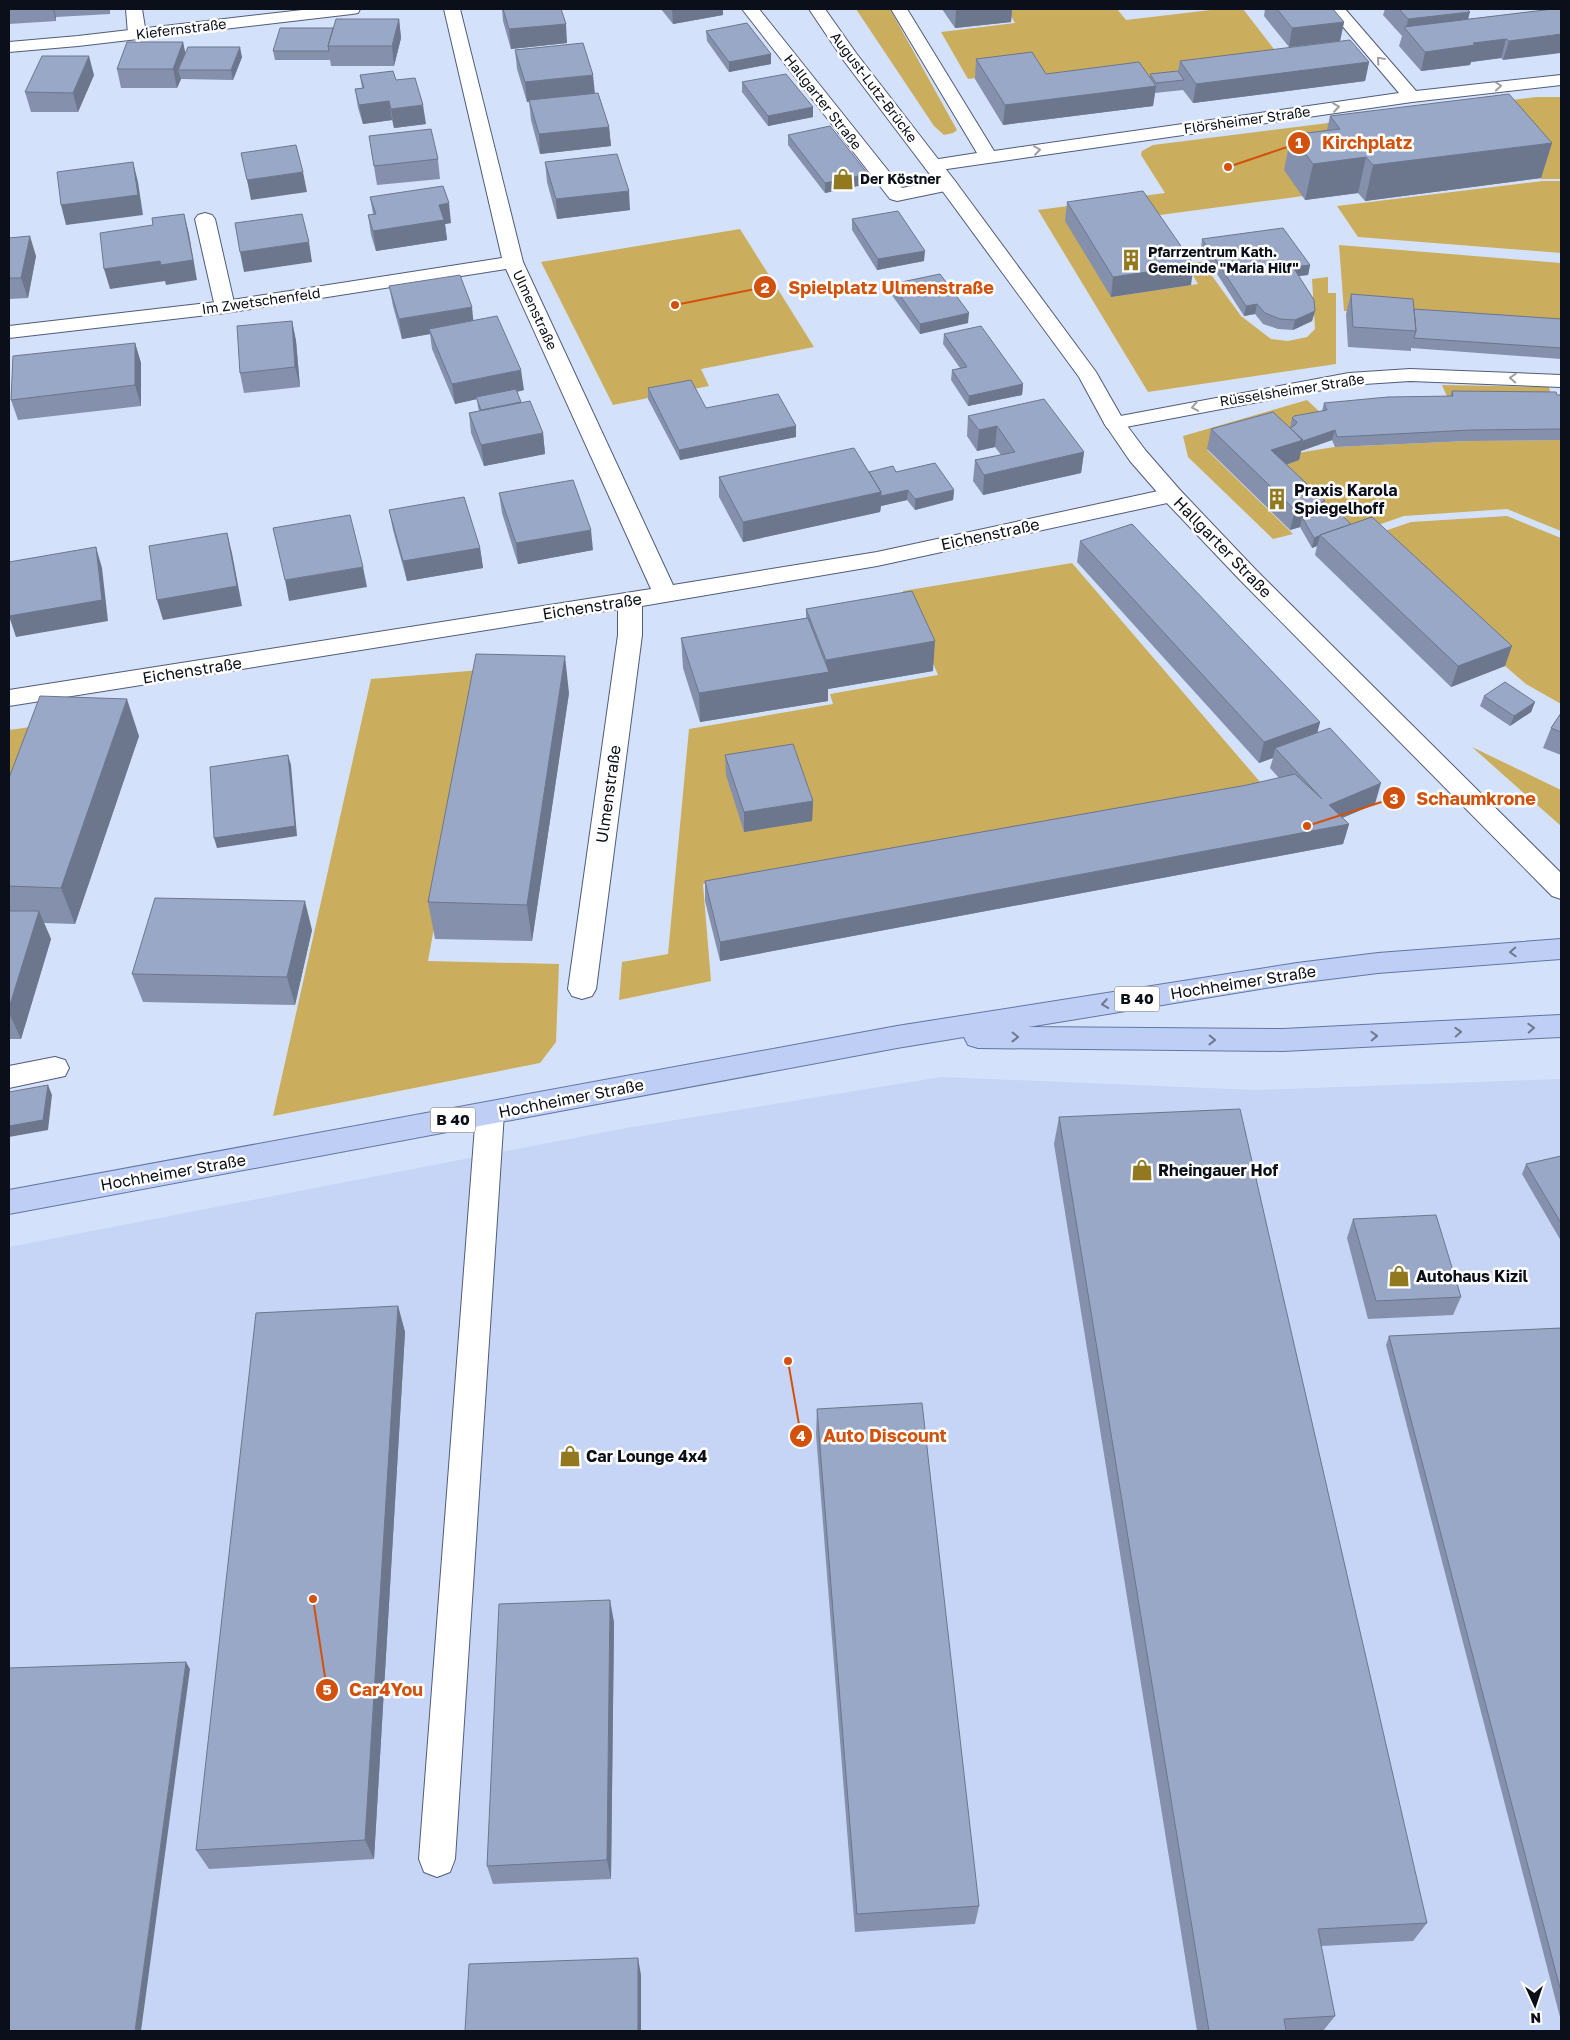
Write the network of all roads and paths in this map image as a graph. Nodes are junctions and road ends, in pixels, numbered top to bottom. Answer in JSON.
{"nodes":[{"id":1,"x":134,"y":9,"type":"edge"},
{"id":2,"x":352,"y":9,"type":"edge"},
{"id":3,"x":452,"y":9,"type":"edge"},
{"id":4,"x":750,"y":9,"type":"edge"},
{"id":5,"x":817,"y":9,"type":"edge"},
{"id":6,"x":899,"y":9,"type":"edge"},
{"id":7,"x":1336,"y":9,"type":"edge"},
{"id":8,"x":332,"y":10,"type":"edge"},
{"id":9,"x":137,"y":34,"type":"junction"},
{"id":10,"x":9,"y":47,"type":"edge"},
{"id":11,"x":1561,"y":80,"type":"edge"},
{"id":12,"x":1412,"y":97,"type":"junction"},
{"id":13,"x":989,"y":157,"type":"junction"},
{"id":14,"x":932,"y":165,"type":"junction"},
{"id":15,"x":948,"y":184,"type":"junction"},
{"id":16,"x":205,"y":219,"type":"dead end"},
{"id":17,"x":513,"y":262,"type":"junction"},
{"id":18,"x":225,"y":307,"type":"junction"},
{"id":19,"x":9,"y":332,"type":"edge"},
{"id":20,"x":1561,"y":381,"type":"edge"},
{"id":21,"x":1115,"y":423,"type":"junction"},
{"id":22,"x":1172,"y":495,"type":"junction"},
{"id":23,"x":665,"y":594,"type":"junction"},
{"id":24,"x":630,"y":600,"type":"junction"},
{"id":25,"x":9,"y":698,"type":"edge"},
{"id":26,"x":1561,"y":889,"type":"edge"},
{"id":27,"x":1561,"y":949,"type":"edge"},
{"id":28,"x":582,"y":989,"type":"dead end"},
{"id":29,"x":1561,"y":1026,"type":"edge"},
{"id":30,"x":897,"y":1037,"type":"junction"},
{"id":31,"x":55,"y":1068,"type":"dead end"},
{"id":32,"x":9,"y":1076,"type":"edge"},
{"id":33,"x":490,"y":1114,"type":"junction"},
{"id":34,"x":9,"y":1202,"type":"edge"},
{"id":35,"x":437,"y":1859,"type":"dead end"}],
"edges":[{"from":1,"to":9,"type":"street"},
{"from":2,"to":8,"type":"street","name":"Kiefernstraße"},
{"from":3,"to":17,"type":"street","name":"Ulmenstraße"},
{"from":4,"to":15,"type":"street","name":"Hallgarter Straße"},
{"from":5,"to":14,"type":"street","name":"August-Lutz-Brücke"},
{"from":6,"to":13,"type":"street"},
{"from":12,"to":7,"type":"street","one_way":true},
{"from":8,"to":9,"type":"street","name":"Kiefernstraße"},
{"from":9,"to":10,"type":"street","name":"Kiefernstraße"},
{"from":12,"to":11,"type":"street","name":"Flörsheimer Straße","one_way":true},
{"from":13,"to":12,"type":"street","name":"Flörsheimer Straße","one_way":true},
{"from":13,"to":14,"type":"street","name":"Flörsheimer Straße"},
{"from":14,"to":15,"type":"street","name":"Hallgarter Straße"},
{"from":15,"to":21,"type":"street","name":"Hallgarter Straße"},
{"from":16,"to":18,"type":"street"},
{"from":17,"to":18,"type":"street","name":"Im Zwetschenfeld"},
{"from":17,"to":23,"type":"street","name":"Ulmenstraße"},
{"from":18,"to":19,"type":"street","name":"Im Zwetschenfeld"},
{"from":20,"to":21,"type":"street","name":"Rüsselsheimer Straße","one_way":true},
{"from":21,"to":22,"type":"street","name":"Hallgarter Straße"},
{"from":22,"to":23,"type":"street","name":"Eichenstraße"},
{"from":22,"to":26,"type":"street","name":"Hallgarter Straße"},
{"from":23,"to":24,"type":"street","name":"Eichenstraße"},
{"from":24,"to":25,"type":"street","name":"Eichenstraße"},
{"from":24,"to":28,"type":"street","name":"Ulmenstraße"},
{"from":27,"to":30,"type":"main road","name":"Hochheimer Straße","number":"B 40","one_way":true},
{"from":30,"to":29,"type":"main road","name":"Hochheimer Straße","number":"B 40","one_way":true},
{"from":30,"to":33,"type":"main road","name":"Hochheimer Straße","number":"B 40"},
{"from":31,"to":32,"type":"street"},
{"from":33,"to":34,"type":"main road","name":"Hochheimer Straße","number":"B 40"},
{"from":33,"to":35,"type":"street"}]}
